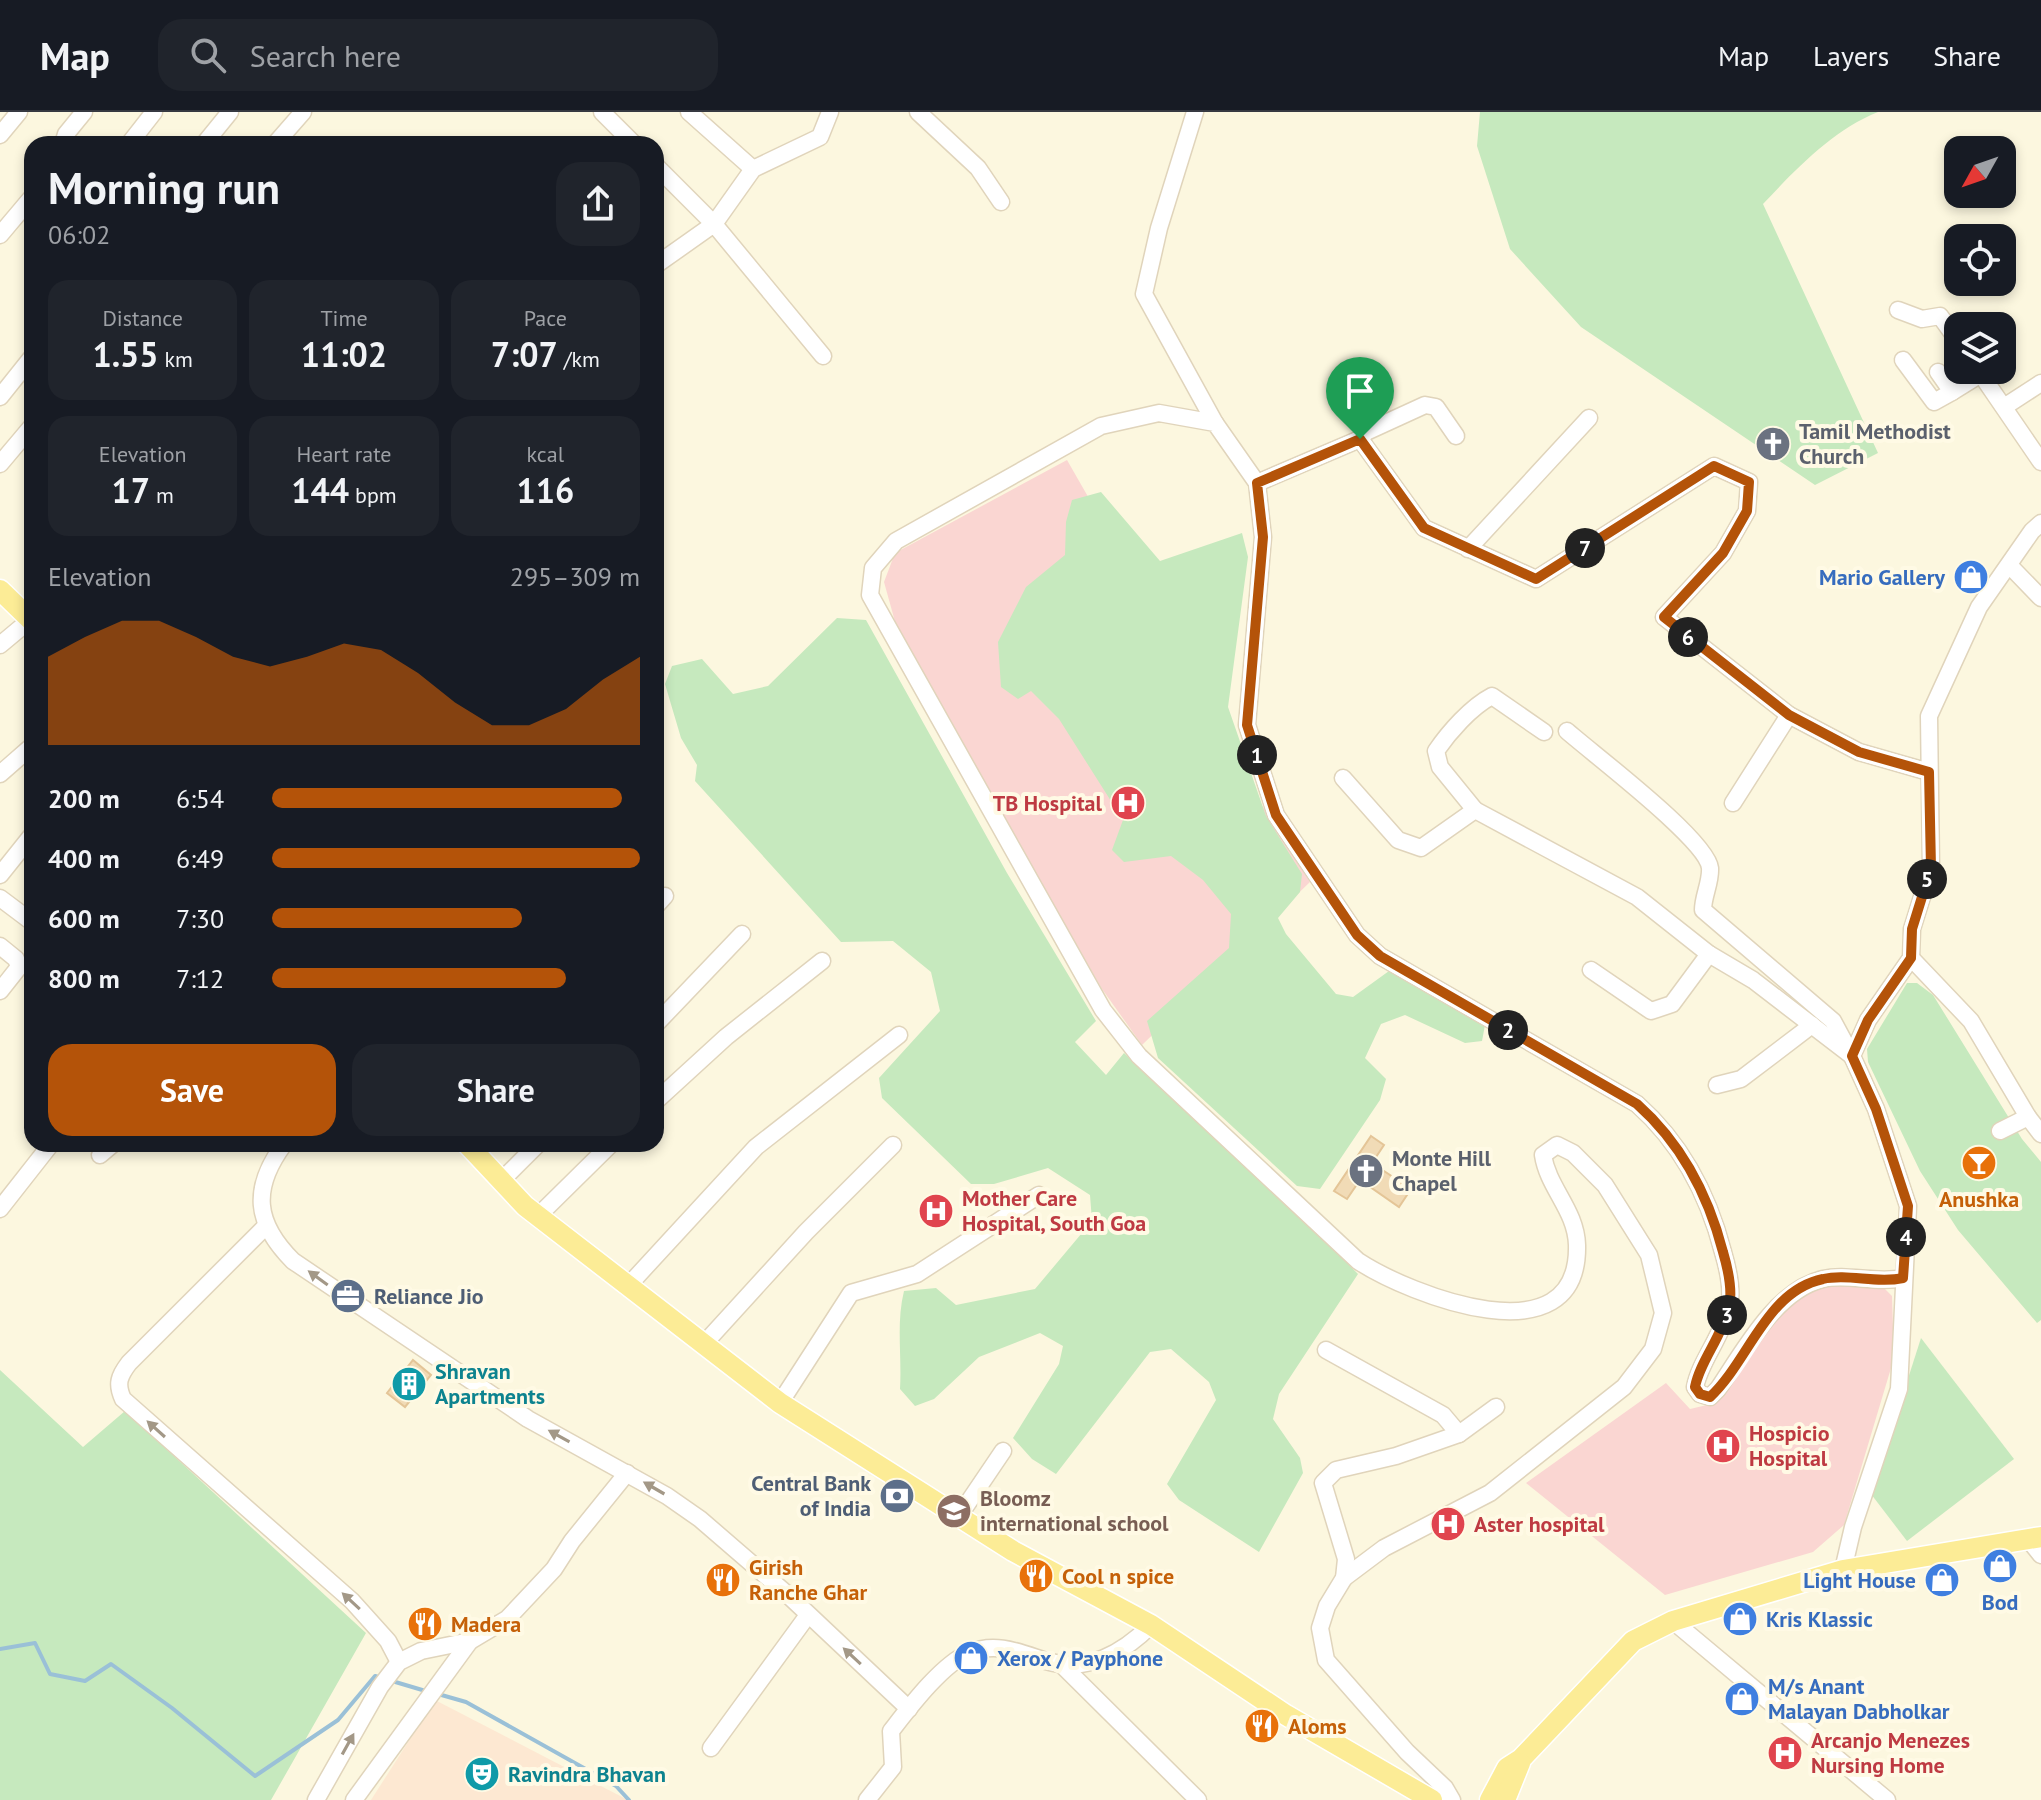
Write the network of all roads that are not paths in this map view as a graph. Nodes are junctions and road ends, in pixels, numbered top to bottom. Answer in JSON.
{"nodes":[{"id":1,"x":19,"y":112,"type":"edge"},
{"id":2,"x":84,"y":112,"type":"edge"},
{"id":3,"x":154,"y":112,"type":"edge"},
{"id":4,"x":230,"y":112,"type":"edge"},
{"id":5,"x":303,"y":112,"type":"edge"},
{"id":6,"x":602,"y":112,"type":"edge"},
{"id":7,"x":689,"y":112,"type":"edge"},
{"id":8,"x":830,"y":112,"type":"edge"},
{"id":9,"x":918,"y":112,"type":"edge"},
{"id":10,"x":1195,"y":112,"type":"edge"},
{"id":11,"x":0,"y":135,"type":"edge"},
{"id":12,"x":65,"y":136,"type":"edge"},
{"id":13,"x":135,"y":136,"type":"edge"},
{"id":14,"x":210,"y":136,"type":"edge"},
{"id":15,"x":282,"y":136,"type":"edge"},
{"id":16,"x":626,"y":136,"type":"edge"},
{"id":17,"x":753,"y":169,"type":"junction"},
{"id":18,"x":664,"y":174,"type":"edge"},
{"id":19,"x":1001,"y":202,"type":"dead end"},
{"id":20,"x":24,"y":206,"type":"edge"},
{"id":21,"x":714,"y":224,"type":"junction"},
{"id":22,"x":0,"y":235,"type":"edge"},
{"id":23,"x":664,"y":259,"type":"edge"},
{"id":24,"x":1898,"y":310,"type":"dead end"},
{"id":25,"x":1944,"y":322,"type":"edge"},
{"id":26,"x":823,"y":356,"type":"dead end"},
{"id":27,"x":1903,"y":360,"type":"dead end"},
{"id":28,"x":24,"y":367,"type":"edge"},
{"id":29,"x":1938,"y":372,"type":"dead end"},
{"id":30,"x":2041,"y":383,"type":"edge"},
{"id":31,"x":1963,"y":384,"type":"edge"},
{"id":32,"x":1988,"y":384,"type":"edge"},
{"id":33,"x":1952,"y":392,"type":"junction"},
{"id":34,"x":0,"y":397,"type":"edge"},
{"id":35,"x":2004,"y":407,"type":"junction"},
{"id":36,"x":1589,"y":418,"type":"dead end"},
{"id":37,"x":1215,"y":423,"type":"junction"},
{"id":38,"x":24,"y":436,"type":"edge"},
{"id":39,"x":1456,"y":436,"type":"dead end"},
{"id":40,"x":1360,"y":439,"type":"junction"},
{"id":41,"x":2041,"y":462,"type":"edge"},
{"id":42,"x":0,"y":464,"type":"edge"},
{"id":43,"x":1257,"y":483,"type":"junction"},
{"id":44,"x":2041,"y":523,"type":"edge"},
{"id":45,"x":1468,"y":549,"type":"junction"},
{"id":46,"x":2009,"y":565,"type":"junction"},
{"id":47,"x":0,"y":590,"type":"edge"},
{"id":48,"x":2041,"y":598,"type":"edge"},
{"id":49,"x":24,"y":614,"type":"edge"},
{"id":50,"x":24,"y":626,"type":"edge"},
{"id":51,"x":0,"y":645,"type":"edge"},
{"id":52,"x":1789,"y":715,"type":"junction"},
{"id":53,"x":1567,"y":731,"type":"dead end"},
{"id":54,"x":1544,"y":732,"type":"dead end"},
{"id":55,"x":24,"y":753,"type":"edge"},
{"id":56,"x":1929,"y":772,"type":"junction"},
{"id":57,"x":0,"y":774,"type":"edge"},
{"id":58,"x":1343,"y":778,"type":"dead end"},
{"id":59,"x":1733,"y":803,"type":"dead end"},
{"id":60,"x":1475,"y":810,"type":"junction"},
{"id":61,"x":24,"y":845,"type":"edge"},
{"id":62,"x":0,"y":875,"type":"edge"},
{"id":63,"x":0,"y":898,"type":"edge"},
{"id":64,"x":24,"y":916,"type":"edge"},
{"id":65,"x":742,"y":934,"type":"dead end"},
{"id":66,"x":0,"y":946,"type":"edge"},
{"id":67,"x":1709,"y":954,"type":"junction"},
{"id":68,"x":1911,"y":958,"type":"junction"},
{"id":69,"x":822,"y":961,"type":"dead end"},
{"id":70,"x":1591,"y":970,"type":"dead end"},
{"id":71,"x":0,"y":991,"type":"edge"},
{"id":72,"x":664,"y":1016,"type":"edge"},
{"id":73,"x":1812,"y":1025,"type":"junction"},
{"id":74,"x":899,"y":1035,"type":"dead end"},
{"id":75,"x":1852,"y":1056,"type":"junction"},
{"id":76,"x":1717,"y":1085,"type":"dead end"},
{"id":77,"x":664,"y":1094,"type":"edge"},
{"id":78,"x":2028,"y":1117,"type":"junction"},
{"id":79,"x":2000,"y":1131,"type":"dead end"},
{"id":80,"x":2041,"y":1134,"type":"edge"},
{"id":81,"x":893,"y":1145,"type":"dead end"},
{"id":82,"x":45,"y":1152,"type":"edge"},
{"id":83,"x":280,"y":1152,"type":"edge"},
{"id":84,"x":474,"y":1152,"type":"edge"},
{"id":85,"x":530,"y":1152,"type":"edge"},
{"id":86,"x":603,"y":1152,"type":"edge"},
{"id":87,"x":501,"y":1181,"type":"junction"},
{"id":88,"x":1039,"y":1195,"type":"dead end"},
{"id":89,"x":0,"y":1209,"type":"edge"},
{"id":90,"x":538,"y":1216,"type":"junction"},
{"id":91,"x":265,"y":1227,"type":"junction"},
{"id":92,"x":1903,"y":1278,"type":"junction"},
{"id":93,"x":627,"y":1287,"type":"junction"},
{"id":94,"x":703,"y":1345,"type":"junction"},
{"id":95,"x":1326,"y":1350,"type":"dead end"},
{"id":96,"x":780,"y":1403,"type":"junction"},
{"id":97,"x":1496,"y":1407,"type":"dead end"},
{"id":98,"x":1459,"y":1434,"type":"junction"},
{"id":99,"x":1003,"y":1451,"type":"dead end"},
{"id":100,"x":627,"y":1473,"type":"junction"},
{"id":101,"x":959,"y":1516,"type":"junction"},
{"id":102,"x":2037,"y":1544,"type":"edge"},
{"id":103,"x":1843,"y":1570,"type":"junction"},
{"id":104,"x":1344,"y":1578,"type":"junction"},
{"id":105,"x":808,"y":1615,"type":"junction"},
{"id":106,"x":1673,"y":1621,"type":"junction"},
{"id":107,"x":1151,"y":1625,"type":"junction"},
{"id":108,"x":470,"y":1641,"type":"junction"},
{"id":109,"x":1061,"y":1664,"type":"junction"},
{"id":110,"x":395,"y":1667,"type":"junction"},
{"id":111,"x":909,"y":1709,"type":"junction"},
{"id":112,"x":711,"y":1748,"type":"dead end"},
{"id":113,"x":1521,"y":1759,"type":"junction"},
{"id":114,"x":316,"y":1800,"type":"edge"},
{"id":115,"x":354,"y":1800,"type":"edge"},
{"id":116,"x":867,"y":1800,"type":"edge"},
{"id":117,"x":1198,"y":1800,"type":"edge"},
{"id":118,"x":1432,"y":1800,"type":"edge"},
{"id":119,"x":1452,"y":1800,"type":"edge"},
{"id":120,"x":1490,"y":1800,"type":"edge"},
{"id":121,"x":1505,"y":1800,"type":"edge"},
{"id":122,"x":1887,"y":1800,"type":"edge"}],
"edges":[{"from":1,"to":11,"type":"street"},
{"from":2,"to":12,"type":"street"},
{"from":3,"to":13,"type":"street"},
{"from":4,"to":14,"type":"street"},
{"from":5,"to":15,"type":"street"},
{"from":6,"to":16,"type":"street"},
{"from":7,"to":17,"type":"street"},
{"from":8,"to":17,"type":"street"},
{"from":9,"to":19,"type":"street"},
{"from":10,"to":37,"type":"street"},
{"from":17,"to":21,"type":"street"},
{"from":18,"to":21,"type":"street"},
{"from":20,"to":22,"type":"street"},
{"from":21,"to":23,"type":"street"},
{"from":21,"to":26,"type":"street"},
{"from":24,"to":25,"type":"street"},
{"from":27,"to":33,"type":"street"},
{"from":28,"to":34,"type":"street"},
{"from":29,"to":33,"type":"street"},
{"from":30,"to":35,"type":"street"},
{"from":31,"to":33,"type":"street"},
{"from":32,"to":35,"type":"street"},
{"from":35,"to":41,"type":"street"},
{"from":36,"to":45,"type":"street"},
{"from":37,"to":43,"type":"street"},
{"from":37,"to":104,"type":"street"},
{"from":38,"to":42,"type":"street"},
{"from":39,"to":40,"type":"street"},
{"from":40,"to":43,"type":"street"},
{"from":40,"to":45,"type":"street"},
{"from":43,"to":92,"type":"street"},
{"from":44,"to":46,"type":"street"},
{"from":45,"to":52,"type":"street"},
{"from":46,"to":48,"type":"street"},
{"from":46,"to":56,"type":"street"},
{"from":47,"to":49,"type":"main road"},
{"from":50,"to":51,"type":"street"},
{"from":52,"to":56,"type":"street"},
{"from":52,"to":59,"type":"street"},
{"from":53,"to":75,"type":"street"},
{"from":54,"to":60,"type":"street"},
{"from":55,"to":57,"type":"street"},
{"from":56,"to":68,"type":"street"},
{"from":58,"to":60,"type":"street"},
{"from":60,"to":67,"type":"street"},
{"from":61,"to":62,"type":"street"},
{"from":63,"to":64,"type":"street"},
{"from":65,"to":72,"type":"street"},
{"from":66,"to":71,"type":"street"},
{"from":67,"to":70,"type":"street"},
{"from":67,"to":73,"type":"street"},
{"from":68,"to":75,"type":"street"},
{"from":68,"to":78,"type":"street"},
{"from":69,"to":77,"type":"street"},
{"from":73,"to":75,"type":"street"},
{"from":73,"to":76,"type":"street"},
{"from":74,"to":93,"type":"street"},
{"from":75,"to":92,"type":"street"},
{"from":78,"to":79,"type":"street"},
{"from":78,"to":80,"type":"street"},
{"from":81,"to":94,"type":"street"},
{"from":82,"to":89,"type":"street"},
{"from":83,"to":91,"type":"street"},
{"from":84,"to":87,"type":"main road"},
{"from":85,"to":87,"type":"street"},
{"from":86,"to":90,"type":"street"},
{"from":87,"to":90,"type":"main road"},
{"from":88,"to":96,"type":"street"},
{"from":90,"to":93,"type":"main road"},
{"from":100,"to":91,"type":"street","one_way":true},
{"from":110,"to":91,"type":"street","one_way":true},
{"from":92,"to":103,"type":"street"},
{"from":93,"to":94,"type":"main road"},
{"from":94,"to":96,"type":"main road"},
{"from":95,"to":98,"type":"street"},
{"from":96,"to":101,"type":"main road"},
{"from":97,"to":98,"type":"street"},
{"from":98,"to":104,"type":"street"},
{"from":99,"to":101,"type":"street"},
{"from":105,"to":100,"type":"street","one_way":true},
{"from":100,"to":108,"type":"street"},
{"from":101,"to":107,"type":"main road"},
{"from":102,"to":103,"type":"main road"},
{"from":103,"to":106,"type":"main road"},
{"from":104,"to":119,"type":"street"},
{"from":111,"to":105,"type":"street","one_way":true},
{"from":105,"to":112,"type":"street"},
{"from":106,"to":113,"type":"main road"},
{"from":106,"to":122,"type":"street"},
{"from":107,"to":109,"type":"street"},
{"from":107,"to":118,"type":"main road"},
{"from":108,"to":110,"type":"street"},
{"from":108,"to":115,"type":"street"},
{"from":109,"to":111,"type":"street"},
{"from":109,"to":117,"type":"street"},
{"from":114,"to":110,"type":"street","one_way":true},
{"from":111,"to":116,"type":"street"},
{"from":113,"to":120,"type":"main road"},
{"from":113,"to":121,"type":"main road"}]}
